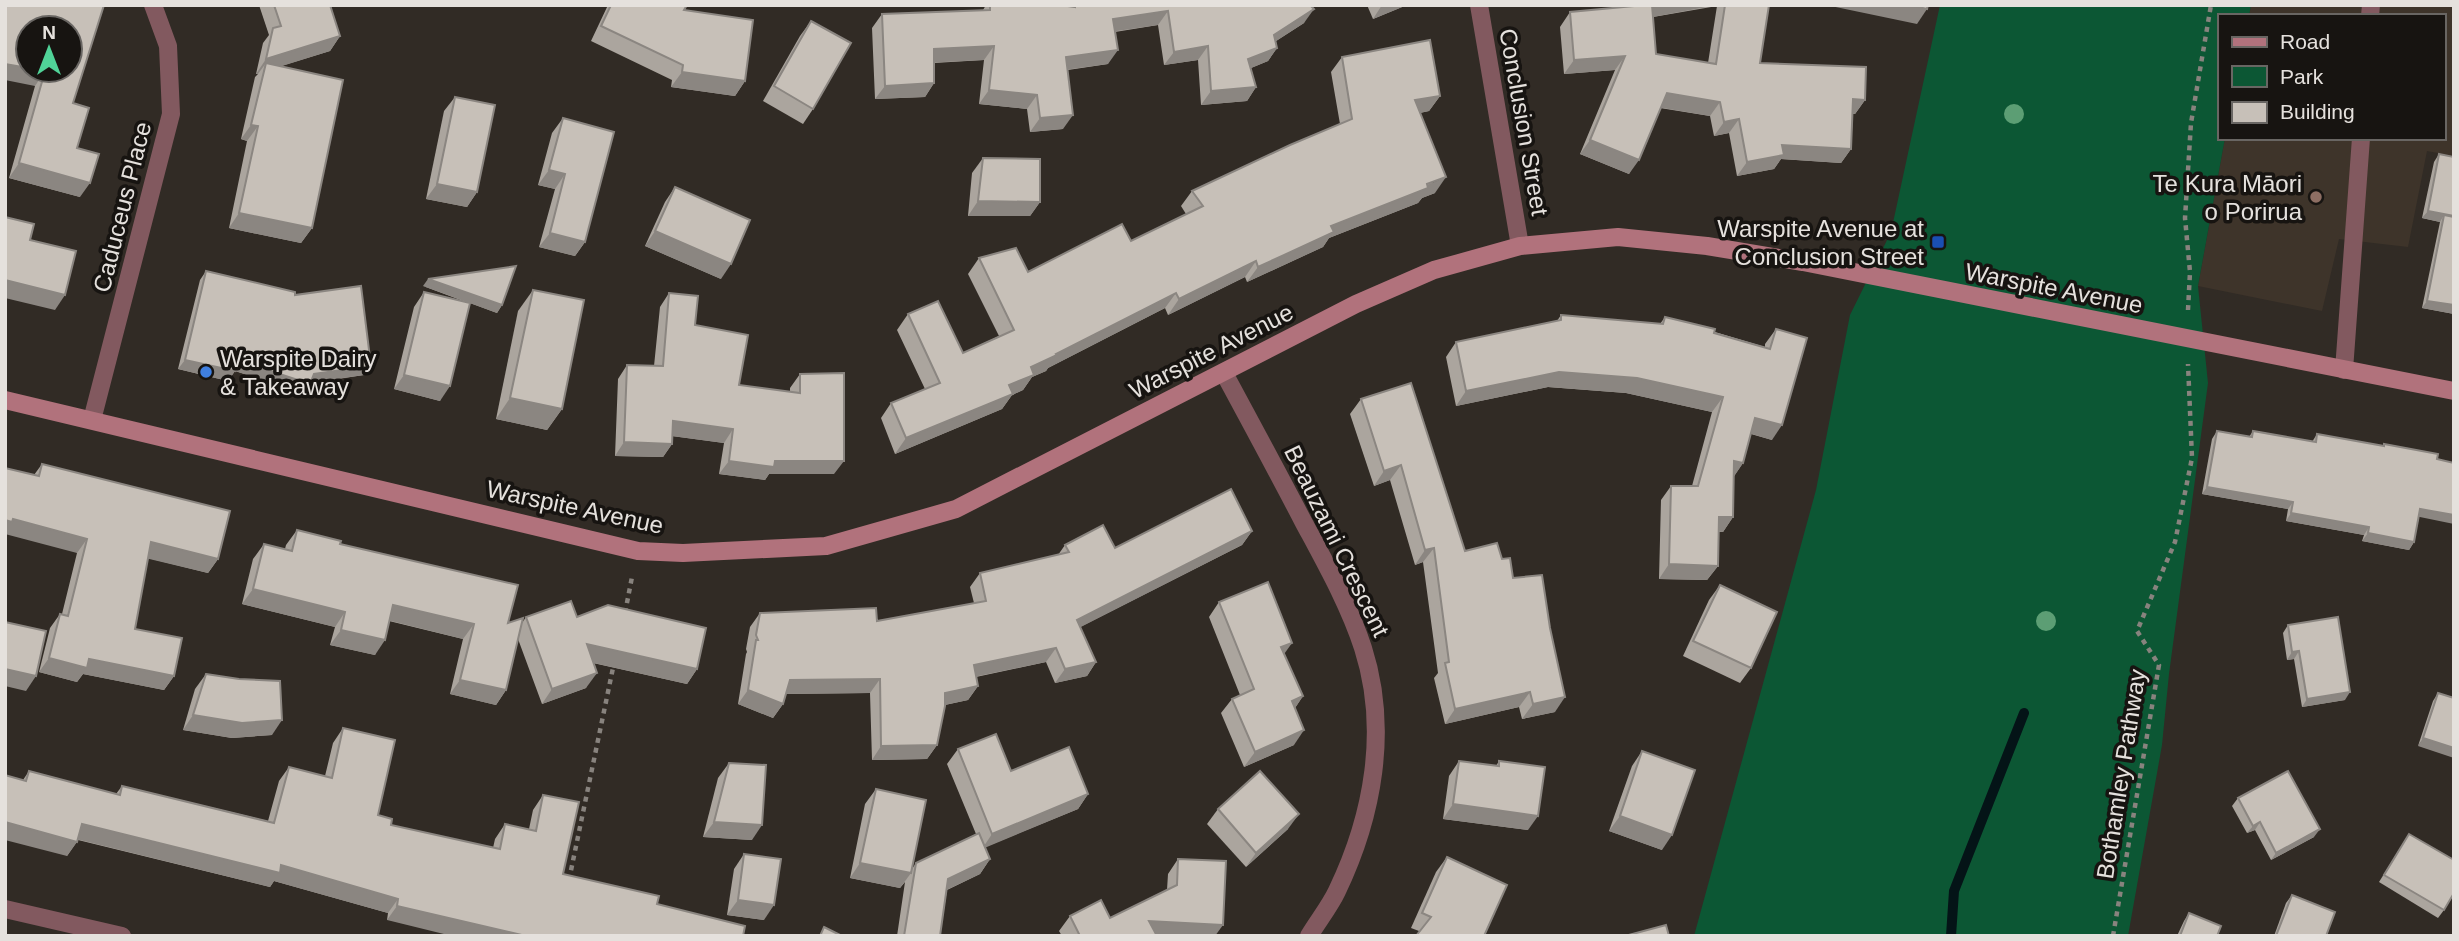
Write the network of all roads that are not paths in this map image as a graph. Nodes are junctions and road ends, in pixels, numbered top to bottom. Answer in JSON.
{"nodes":[{"id":1,"x":153,"y":5,"type":"edge"},
{"id":2,"x":1479,"y":5,"type":"edge"},
{"id":3,"x":2361,"y":140,"type":"edge"},
{"id":4,"x":1520,"y":246,"type":"junction"},
{"id":5,"x":2344,"y":370,"type":"junction"},
{"id":6,"x":1224,"y":373,"type":"junction"},
{"id":7,"x":2454,"y":391,"type":"edge"},
{"id":8,"x":5,"y":400,"type":"edge"},
{"id":9,"x":92,"y":421,"type":"junction"},
{"id":10,"x":5,"y":909,"type":"edge"},
{"id":11,"x":122,"y":936,"type":"edge"},
{"id":12,"x":1309,"y":936,"type":"edge"}],
"edges":[{"from":1,"to":9,"type":"street","name":"Caduceus Place"},
{"from":2,"to":4,"type":"street","name":"Conclusion Street"},
{"from":3,"to":5,"type":"street"},
{"from":4,"to":5,"type":"main road","name":"Warspite Avenue"},
{"from":4,"to":6,"type":"main road","name":"Warspite Avenue"},
{"from":5,"to":7,"type":"main road","name":"Warspite Avenue"},
{"from":6,"to":9,"type":"main road","name":"Warspite Avenue"},
{"from":6,"to":12,"type":"street","name":"Beauzami Crescent"},
{"from":8,"to":9,"type":"main road","name":"Warspite Avenue"},
{"from":10,"to":11,"type":"street"}]}
